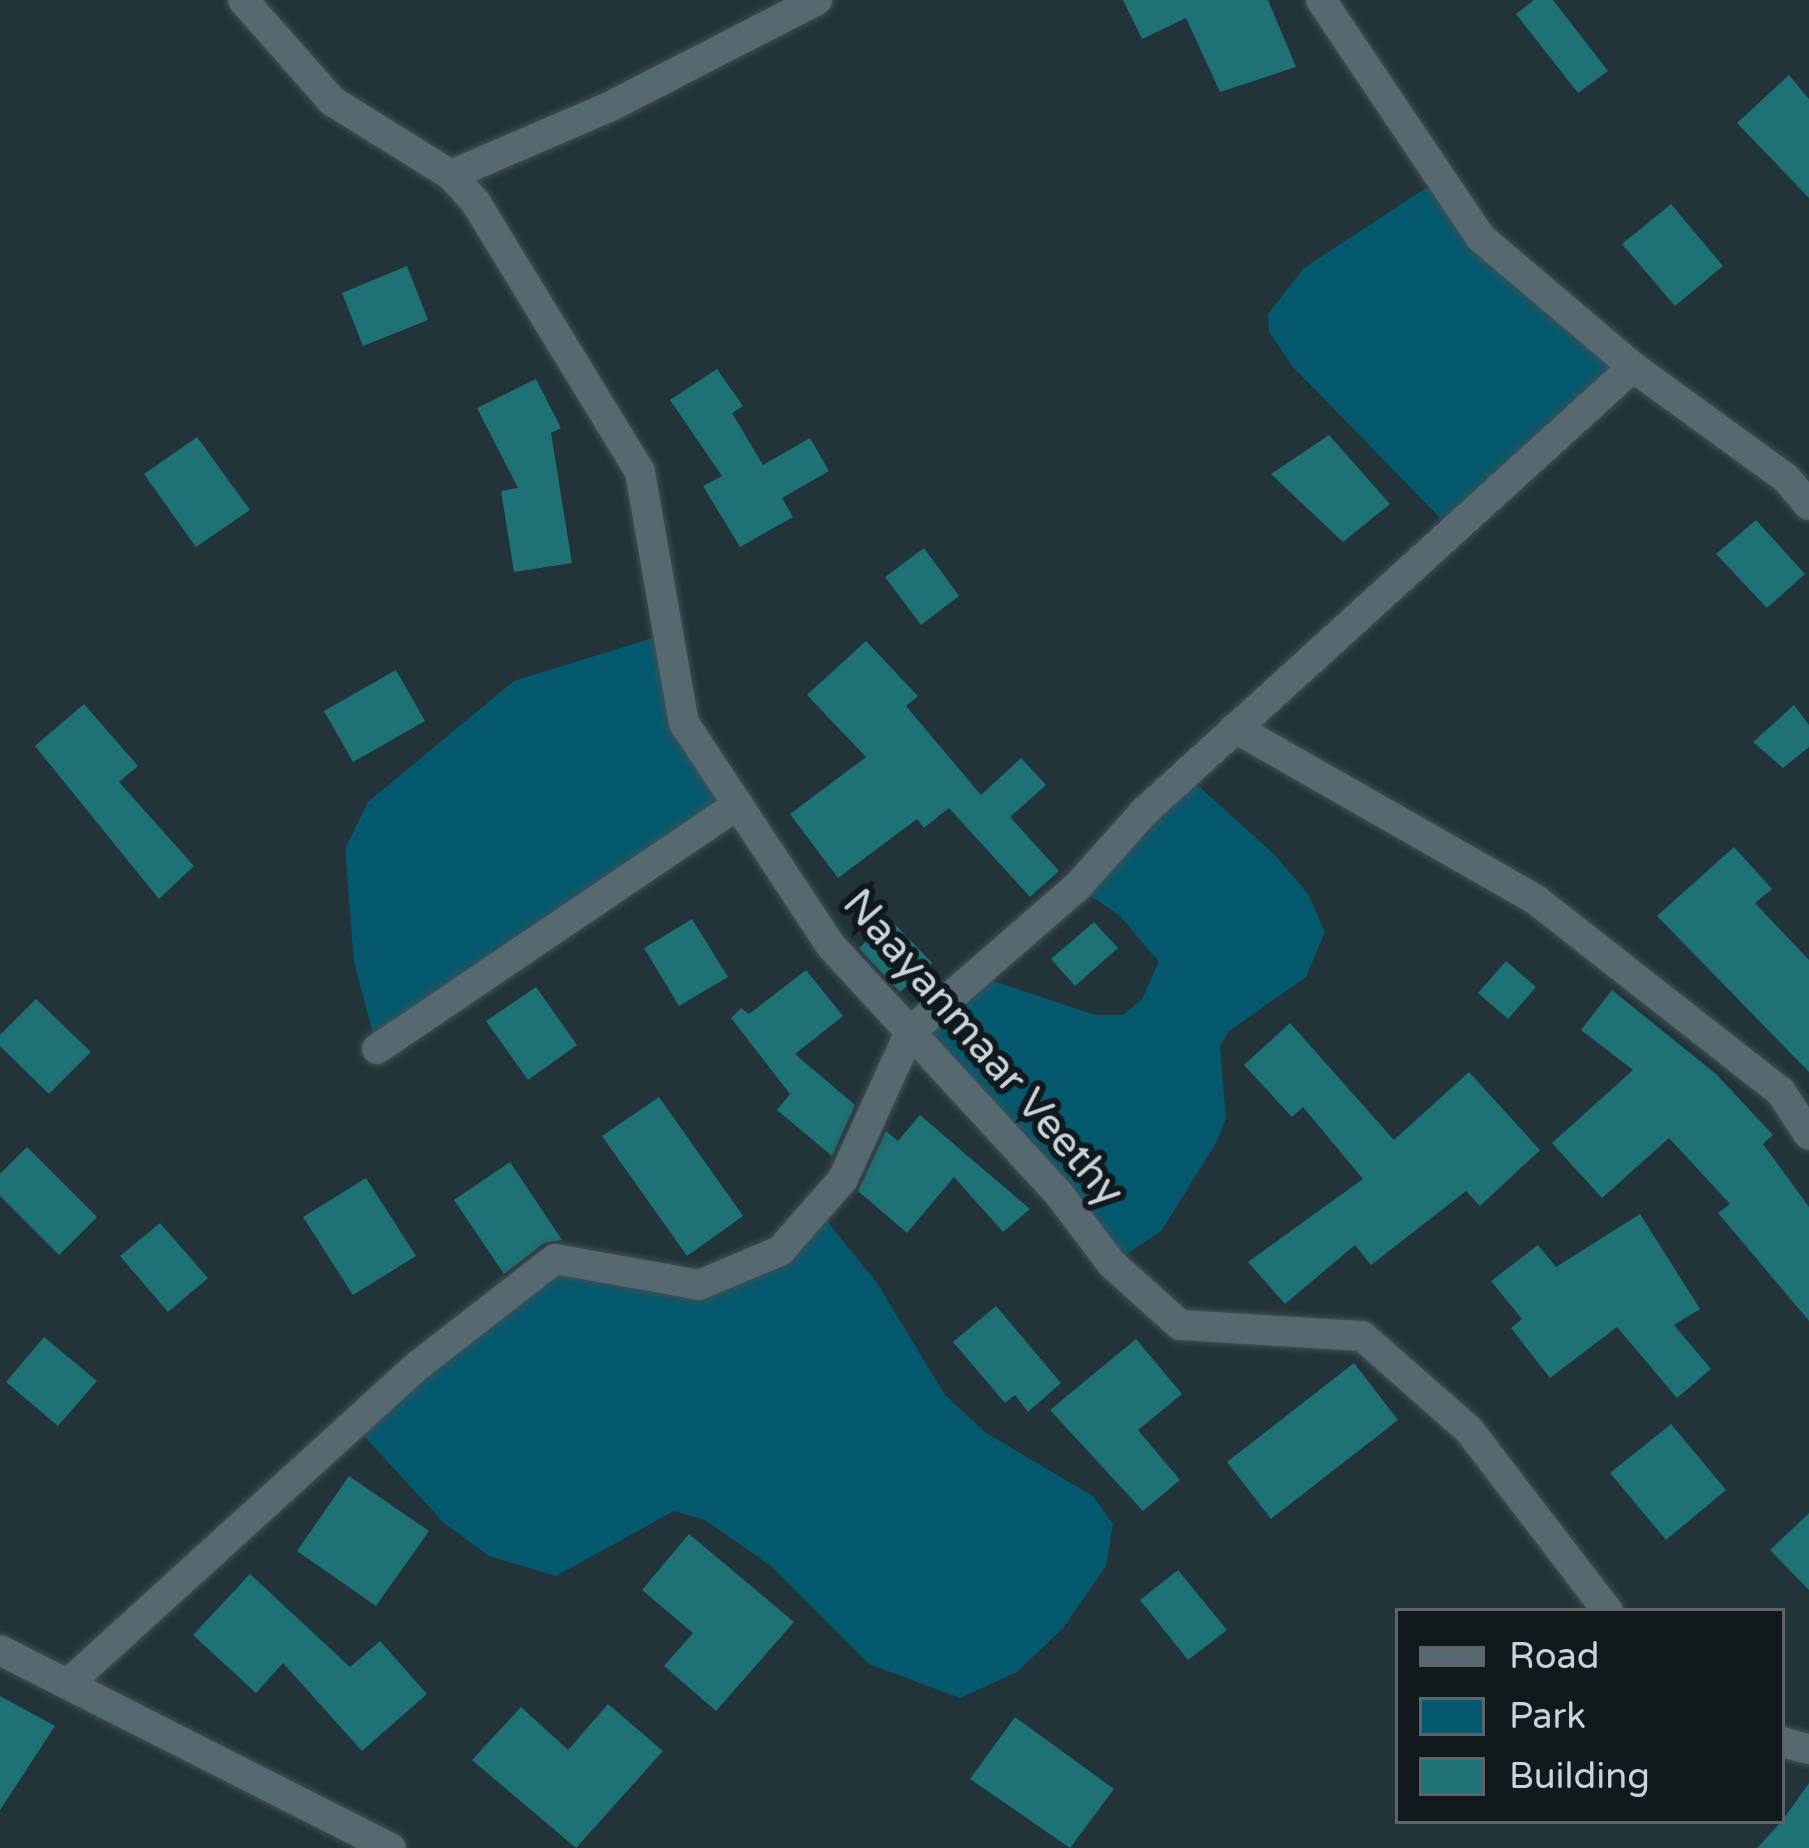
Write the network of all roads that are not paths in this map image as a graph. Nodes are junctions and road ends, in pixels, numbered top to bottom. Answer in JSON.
{"nodes":[{"id":1,"x":243,"y":0,"type":"edge"},
{"id":2,"x":818,"y":0,"type":"edge"},
{"id":3,"x":1321,"y":0,"type":"edge"},
{"id":4,"x":451,"y":175,"type":"junction"},
{"id":5,"x":1634,"y":367,"type":"junction"},
{"id":6,"x":1797,"y":471,"type":"edge"},
{"id":7,"x":1809,"y":505,"type":"edge"},
{"id":8,"x":1235,"y":728,"type":"junction"},
{"id":9,"x":738,"y":806,"type":"junction"},
{"id":10,"x":910,"y":1032,"type":"junction"},
{"id":11,"x":377,"y":1049,"type":"dead end"},
{"id":12,"x":1809,"y":1135,"type":"edge"},
{"id":13,"x":1606,"y":1608,"type":"edge"},
{"id":14,"x":0,"y":1650,"type":"edge"},
{"id":15,"x":70,"y":1682,"type":"junction"},
{"id":16,"x":392,"y":1848,"type":"edge"}],
"edges":[{"from":1,"to":4,"type":"street","name":"Naayanmaar Veethy"},
{"from":2,"to":4,"type":"street"},
{"from":3,"to":5,"type":"street"},
{"from":4,"to":9,"type":"street","name":"Naayanmaar Veethy"},
{"from":5,"to":6,"type":"street"},
{"from":5,"to":8,"type":"street"},
{"from":6,"to":7,"type":"street"},
{"from":8,"to":10,"type":"street"},
{"from":8,"to":12,"type":"street"},
{"from":9,"to":10,"type":"street","name":"Naayanmaar Veethy"},
{"from":9,"to":11,"type":"street"},
{"from":10,"to":13,"type":"street","name":"Naayanmaar Veethy"},
{"from":10,"to":15,"type":"street"},
{"from":14,"to":15,"type":"street"},
{"from":15,"to":16,"type":"street"}]}
